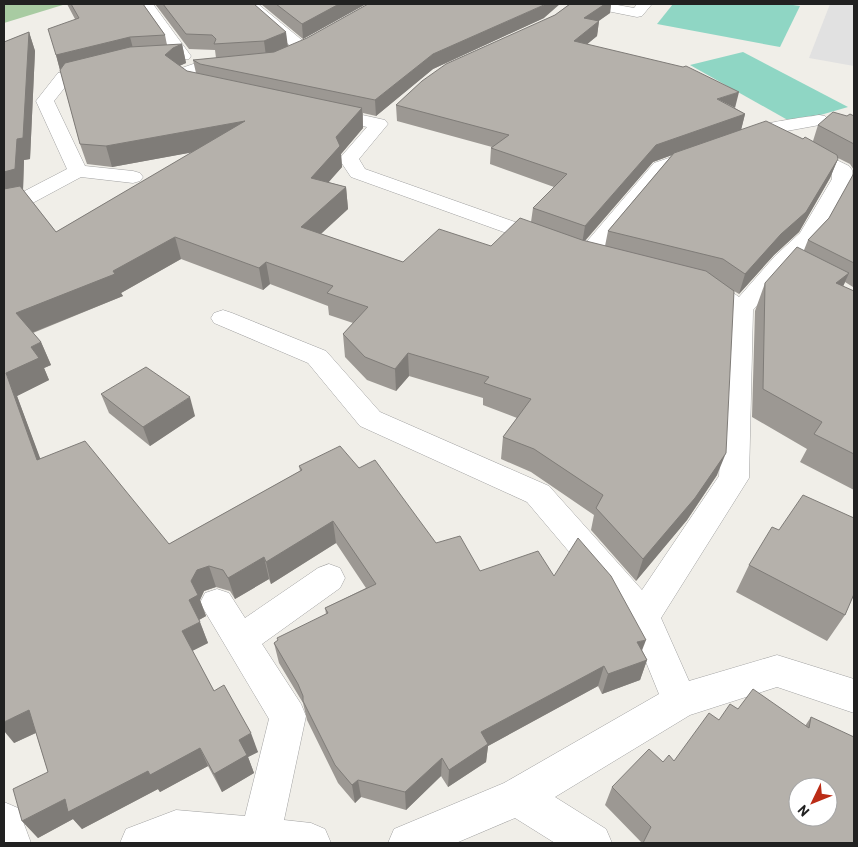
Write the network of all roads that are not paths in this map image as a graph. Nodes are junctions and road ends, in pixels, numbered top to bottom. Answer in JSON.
{"nodes":[{"id":1,"x":146,"y":4,"type":"edge"},
{"id":2,"x":250,"y":4,"type":"edge"},
{"id":3,"x":592,"y":4,"type":"edge"},
{"id":4,"x":646,"y":4,"type":"edge"},
{"id":5,"x":319,"y":38,"type":"edge"},
{"id":6,"x":183,"y":56,"type":"junction"},
{"id":7,"x":163,"y":58,"type":"edge"},
{"id":8,"x":116,"y":64,"type":"edge"},
{"id":9,"x":226,"y":91,"type":"edge"},
{"id":10,"x":312,"y":109,"type":"edge"},
{"id":11,"x":394,"y":111,"type":"dead end"},
{"id":12,"x":819,"y":120,"type":"dead end"},
{"id":13,"x":379,"y":124,"type":"junction"},
{"id":14,"x":766,"y":129,"type":"junction"},
{"id":15,"x":731,"y":142,"type":"edge"},
{"id":16,"x":713,"y":148,"type":"edge"},
{"id":17,"x":78,"y":171,"type":"junction"},
{"id":18,"x":132,"y":177,"type":"dead end"},
{"id":19,"x":4,"y":204,"type":"edge"},
{"id":20,"x":587,"y":254,"type":"junction"},
{"id":21,"x":783,"y":261,"type":"junction"},
{"id":22,"x":615,"y":262,"type":"edge"},
{"id":23,"x":806,"y":274,"type":"edge"},
{"id":24,"x":680,"y":279,"type":"edge"},
{"id":25,"x":741,"y":309,"type":"junction"},
{"id":26,"x":223,"y":318,"type":"dead end"},
{"id":27,"x":329,"y":578,"type":"dead end"},
{"id":28,"x":217,"y":603,"type":"dead end"},
{"id":29,"x":644,"y":616,"type":"junction"},
{"id":30,"x":240,"y":640,"type":"junction"},
{"id":31,"x":854,"y":696,"type":"edge"},
{"id":32,"x":680,"y":701,"type":"junction"},
{"id":33,"x":518,"y":797,"type":"junction"},
{"id":34,"x":4,"y":822,"type":"edge"},
{"id":35,"x":260,"y":839,"type":"junction"},
{"id":36,"x":12,"y":843,"type":"edge"},
{"id":37,"x":140,"y":843,"type":"edge"},
{"id":38,"x":311,"y":843,"type":"edge"},
{"id":39,"x":408,"y":843,"type":"edge"},
{"id":40,"x":592,"y":843,"type":"edge"}],
"edges":[{"from":1,"to":6,"type":"street"},
{"from":2,"to":5,"type":"street"},
{"from":3,"to":4,"type":"street"},
{"from":6,"to":7,"type":"street"},
{"from":6,"to":9,"type":"street"},
{"from":8,"to":17,"type":"street"},
{"from":10,"to":13,"type":"street"},
{"from":11,"to":13,"type":"street"},
{"from":12,"to":14,"type":"street"},
{"from":13,"to":20,"type":"street"},
{"from":14,"to":15,"type":"street"},
{"from":14,"to":21,"type":"street"},
{"from":16,"to":20,"type":"street"},
{"from":17,"to":18,"type":"street"},
{"from":17,"to":19,"type":"street"},
{"from":20,"to":22,"type":"street"},
{"from":21,"to":23,"type":"street"},
{"from":21,"to":25,"type":"street"},
{"from":24,"to":25,"type":"street"},
{"from":25,"to":29,"type":"street"},
{"from":26,"to":29,"type":"street"},
{"from":27,"to":30,"type":"street"},
{"from":28,"to":30,"type":"street"},
{"from":29,"to":32,"type":"street"},
{"from":30,"to":35,"type":"street"},
{"from":31,"to":32,"type":"street"},
{"from":32,"to":33,"type":"street"},
{"from":33,"to":39,"type":"street"},
{"from":33,"to":40,"type":"street"},
{"from":34,"to":36,"type":"street"},
{"from":35,"to":37,"type":"street"},
{"from":35,"to":38,"type":"street"}]}
